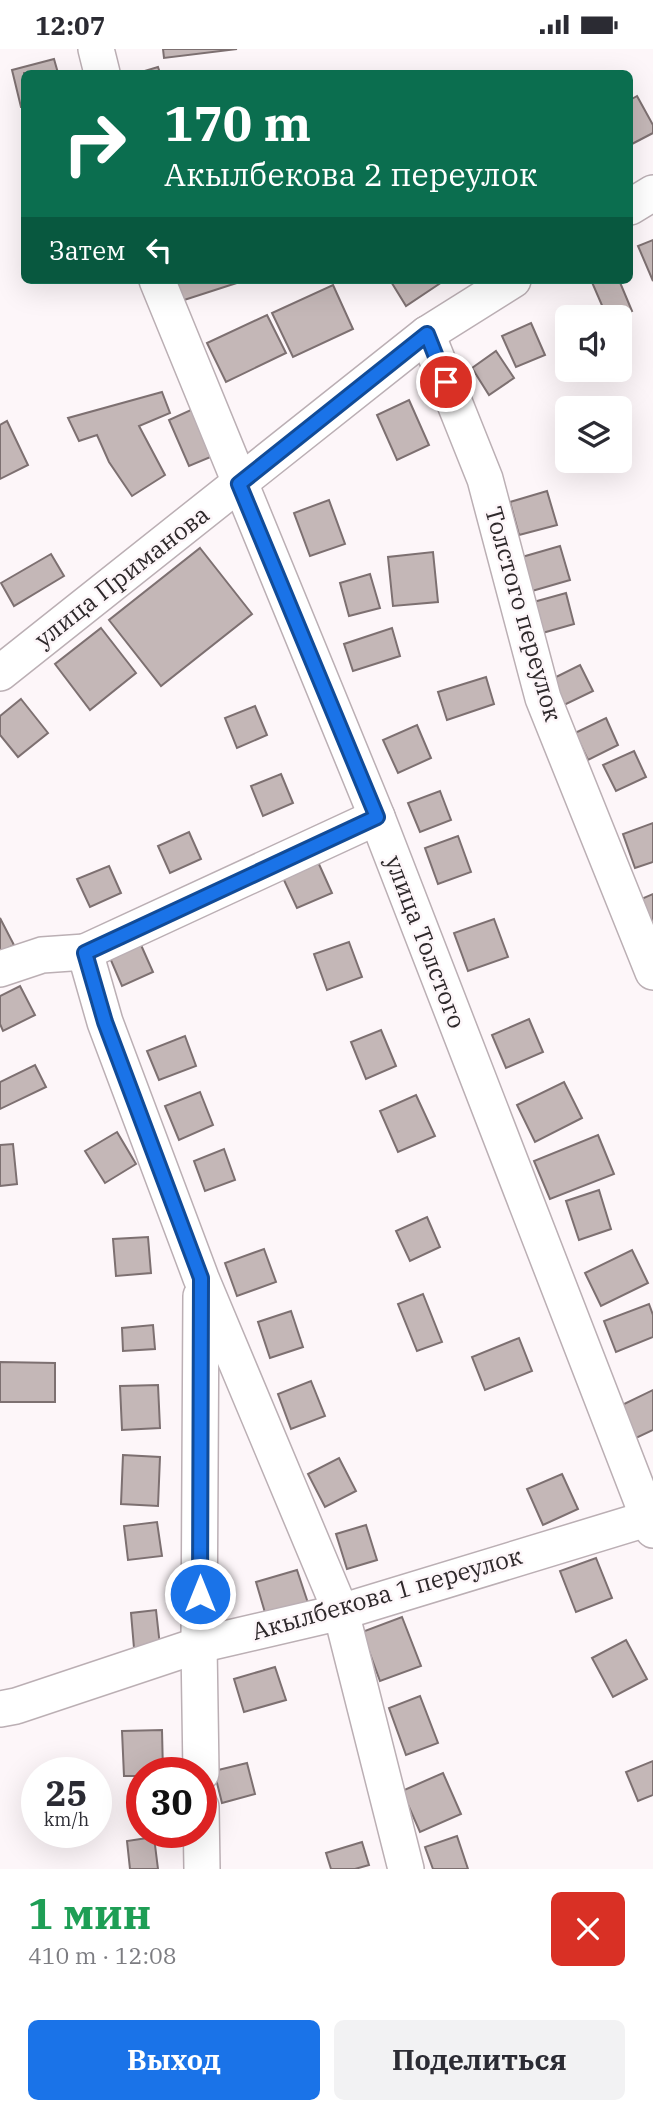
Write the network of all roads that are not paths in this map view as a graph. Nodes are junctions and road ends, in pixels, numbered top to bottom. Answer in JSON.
{"nodes":[{"id":1,"x":96,"y":49,"type":"edge"},
{"id":2,"x":101,"y":70,"type":"edge"},
{"id":3,"x":653,"y":193,"type":"edge"},
{"id":4,"x":633,"y":205,"type":"edge"},
{"id":5,"x":160,"y":284,"type":"edge"},
{"id":6,"x":507,"y":284,"type":"edge"},
{"id":7,"x":427,"y":334,"type":"junction"},
{"id":8,"x":239,"y":484,"type":"junction"},
{"id":9,"x":0,"y":673,"type":"edge"},
{"id":10,"x":377,"y":817,"type":"junction"},
{"id":11,"x":85,"y":953,"type":"junction"},
{"id":12,"x":0,"y":969,"type":"edge"},
{"id":13,"x":653,"y":972,"type":"edge"},
{"id":14,"x":201,"y":1278,"type":"junction"},
{"id":15,"x":249,"y":1393,"type":"junction"},
{"id":16,"x":201,"y":1416,"type":"junction"},
{"id":17,"x":651,"y":1522,"type":"edge"},
{"id":18,"x":341,"y":1612,"type":"junction"},
{"id":19,"x":199,"y":1645,"type":"junction"},
{"id":20,"x":0,"y":1709,"type":"edge"},
{"id":21,"x":201,"y":1757,"type":"edge"},
{"id":22,"x":202,"y":1848,"type":"edge"},
{"id":23,"x":202,"y":1869,"type":"edge"},
{"id":24,"x":406,"y":1869,"type":"edge"}],
"edges":[{"from":1,"to":2,"type":"street"},
{"from":3,"to":4,"type":"street"},
{"from":5,"to":8,"type":"street","name":"улица Толстого"},
{"from":6,"to":7,"type":"street","name":"улица Приманова"},
{"from":7,"to":8,"type":"street","name":"улица Приманова"},
{"from":7,"to":13,"type":"street","name":"Толстого переулок"},
{"from":8,"to":9,"type":"street","name":"улица Приманова"},
{"from":8,"to":10,"type":"street","name":"улица Толстого"},
{"from":10,"to":11,"type":"street"},
{"from":10,"to":17,"type":"street","name":"улица Толстого"},
{"from":11,"to":12,"type":"street"},
{"from":11,"to":14,"type":"street"},
{"from":14,"to":15,"type":"street"},
{"from":14,"to":16,"type":"street"},
{"from":15,"to":16,"type":"street"},
{"from":15,"to":18,"type":"street"},
{"from":16,"to":19,"type":"street"},
{"from":17,"to":18,"type":"street","name":"Акылбекова 1 переулок"},
{"from":18,"to":19,"type":"street","name":"Акылбекова 1 переулок"},
{"from":18,"to":24,"type":"street"},
{"from":19,"to":20,"type":"street","name":"Акылбекова 1 переулок"},
{"from":19,"to":21,"type":"street"},
{"from":22,"to":23,"type":"street"}]}
